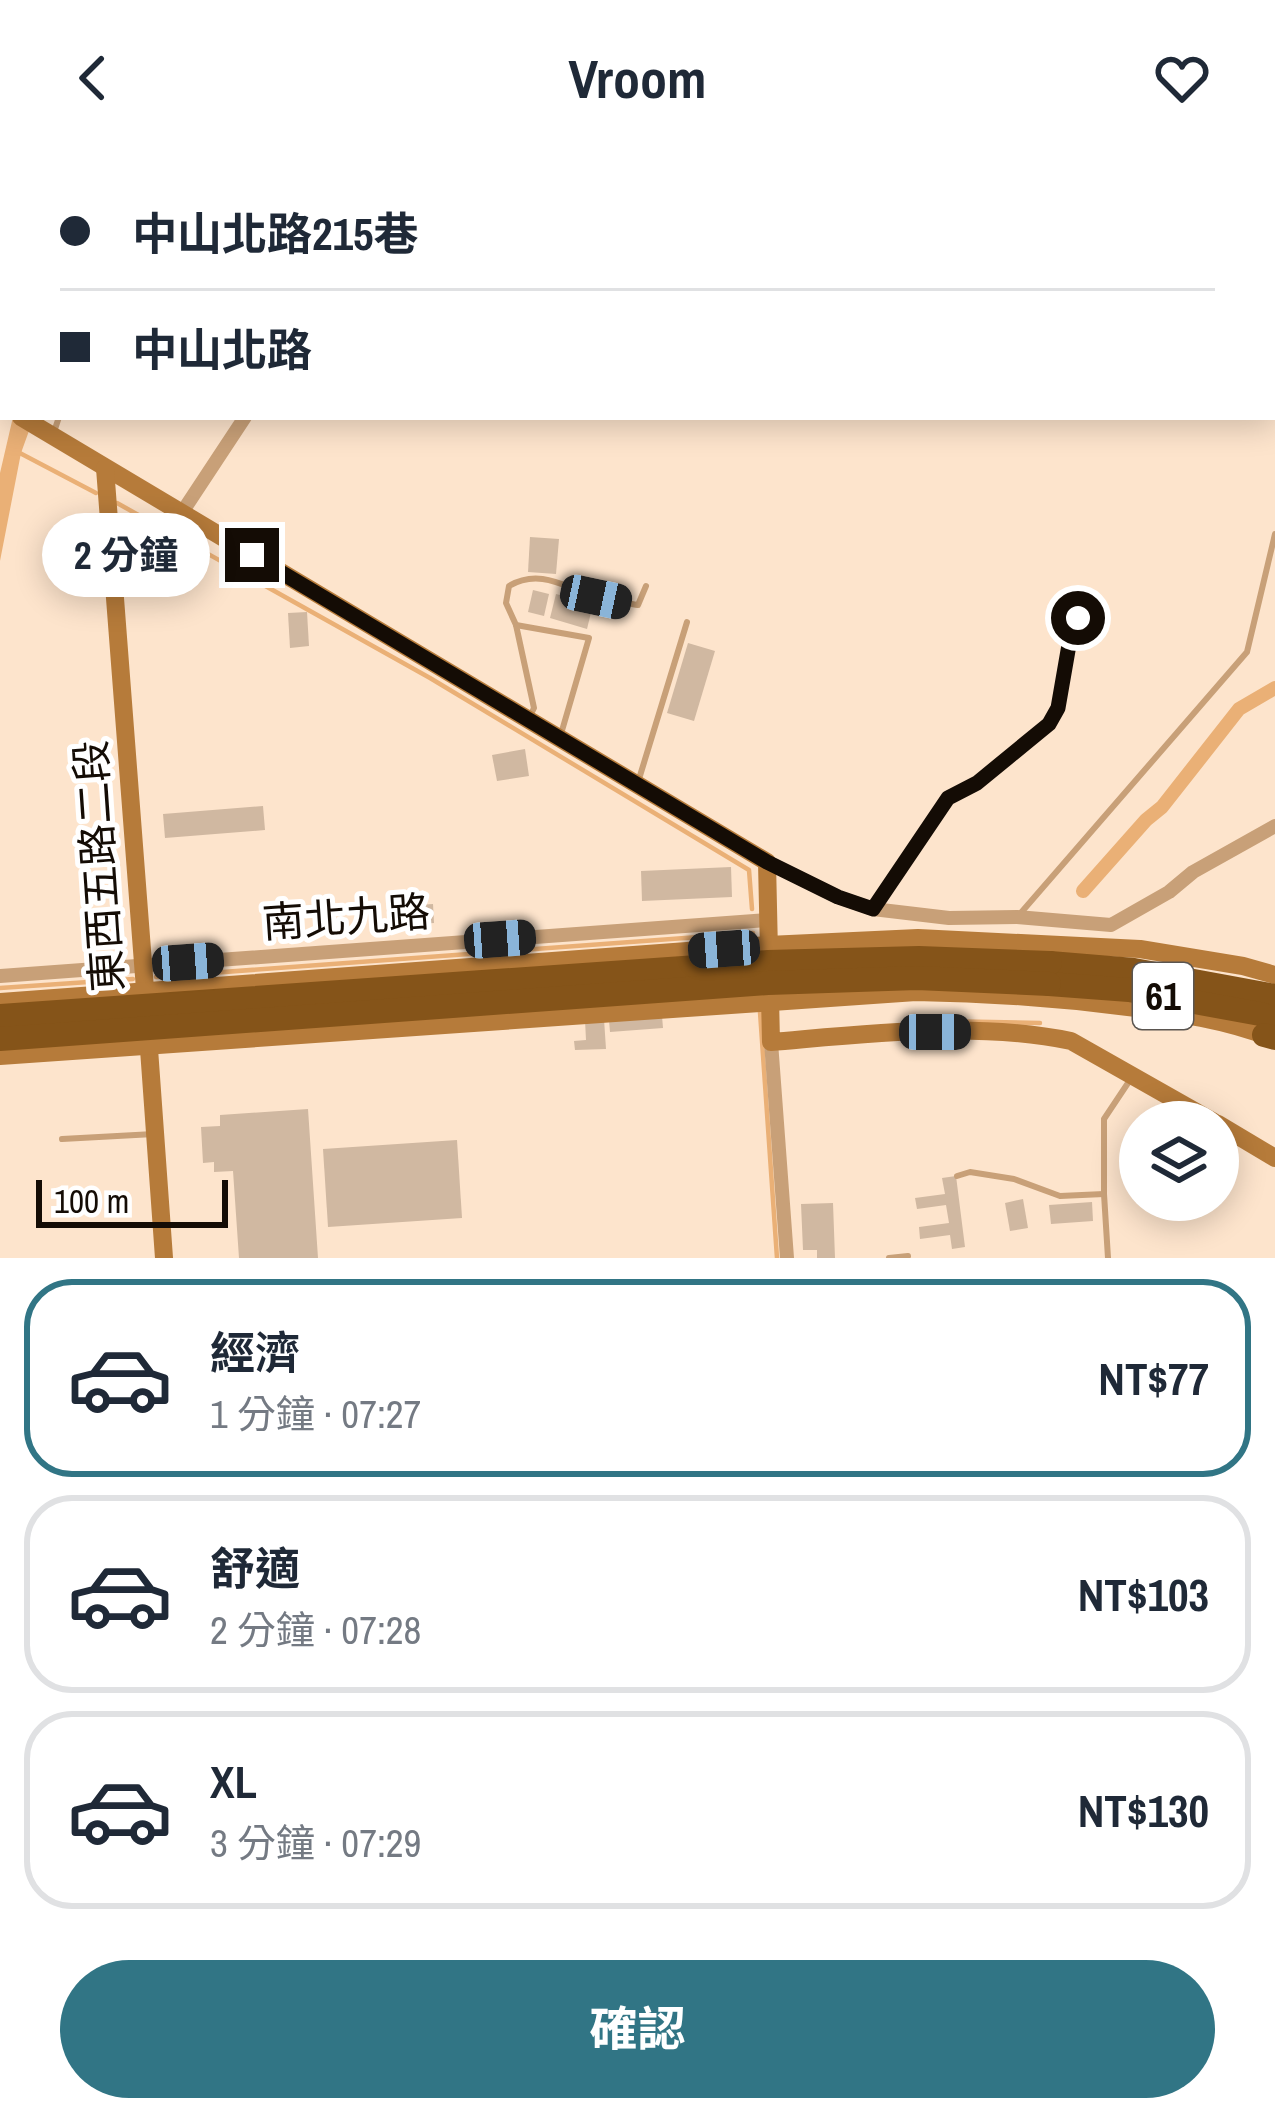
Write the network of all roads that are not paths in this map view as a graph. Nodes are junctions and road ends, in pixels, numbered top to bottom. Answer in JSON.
{"nodes":[{"id":1,"x":26,"y":420,"type":"edge"},
{"id":2,"x":243,"y":420,"type":"edge"},
{"id":3,"x":56,"y":426,"type":"edge"},
{"id":4,"x":106,"y":468,"type":"junction"},
{"id":5,"x":181,"y":514,"type":"junction"},
{"id":6,"x":1275,"y":534,"type":"edge"},
{"id":7,"x":646,"y":586,"type":"dead end"},
{"id":8,"x":1078,"y":618,"type":"dead end"},
{"id":9,"x":687,"y":622,"type":"dead end"},
{"id":10,"x":516,"y":625,"type":"junction"},
{"id":11,"x":528,"y":719,"type":"junction"},
{"id":12,"x":560,"y":737,"type":"junction"},
{"id":13,"x":638,"y":783,"type":"junction"},
{"id":14,"x":1275,"y":826,"type":"edge"},
{"id":15,"x":767,"y":862,"type":"junction"},
{"id":16,"x":873,"y":909,"type":"junction"},
{"id":17,"x":1017,"y":917,"type":"junction"},
{"id":18,"x":768,"y":920,"type":"junction"},
{"id":19,"x":768,"y":945,"type":"junction"},
{"id":20,"x":143,"y":965,"type":"junction"},
{"id":21,"x":1049,"y":973,"type":"junction"},
{"id":22,"x":1275,"y":975,"type":"edge"},
{"id":23,"x":0,"y":976,"type":"edge"},
{"id":24,"x":145,"y":992,"type":"junction"},
{"id":25,"x":1275,"y":996,"type":"edge"},
{"id":26,"x":770,"y":1001,"type":"junction"},
{"id":27,"x":0,"y":1002,"type":"edge"},
{"id":28,"x":0,"y":1016,"type":"edge"},
{"id":29,"x":1272,"y":1033,"type":"edge"},
{"id":30,"x":0,"y":1040,"type":"edge"},
{"id":31,"x":771,"y":1042,"type":"junction"},
{"id":32,"x":149,"y":1046,"type":"junction"},
{"id":33,"x":0,"y":1056,"type":"edge"},
{"id":34,"x":1134,"y":1074,"type":"junction"},
{"id":35,"x":1179,"y":1101,"type":"edge"},
{"id":36,"x":155,"y":1134,"type":"junction"},
{"id":37,"x":1239,"y":1137,"type":"edge"},
{"id":38,"x":62,"y":1139,"type":"dead end"},
{"id":39,"x":1275,"y":1158,"type":"edge"},
{"id":40,"x":957,"y":1176,"type":"dead end"},
{"id":41,"x":1104,"y":1194,"type":"junction"},
{"id":42,"x":908,"y":1256,"type":"edge"},
{"id":43,"x":164,"y":1258,"type":"edge"},
{"id":44,"x":787,"y":1258,"type":"edge"},
{"id":45,"x":890,"y":1258,"type":"edge"},
{"id":46,"x":1108,"y":1258,"type":"edge"}],
"edges":[{"from":1,"to":3,"type":"street"},
{"from":2,"to":5,"type":"street"},
{"from":3,"to":4,"type":"street"},
{"from":4,"to":5,"type":"street"},
{"from":4,"to":20,"type":"street","name":"東西五路二段"},
{"from":5,"to":11,"type":"street"},
{"from":6,"to":17,"type":"lane"},
{"from":7,"to":10,"type":"lane"},
{"from":8,"to":16,"type":"lane"},
{"from":9,"to":13,"type":"lane"},
{"from":10,"to":11,"type":"lane"},
{"from":10,"to":12,"type":"lane"},
{"from":11,"to":12,"type":"street"},
{"from":12,"to":13,"type":"street"},
{"from":13,"to":15,"type":"street"},
{"from":14,"to":17,"type":"street"},
{"from":15,"to":16,"type":"street"},
{"from":15,"to":18,"type":"street"},
{"from":16,"to":17,"type":"street"},
{"from":18,"to":19,"type":"street"},
{"from":18,"to":20,"type":"street","name":"南北九路"},
{"from":19,"to":22,"type":"street"},
{"from":19,"to":24,"type":"street"},
{"from":19,"to":26,"type":"street"},
{"from":20,"to":23,"type":"street","name":"南北九路"},
{"from":20,"to":24,"type":"street","name":"東西五路二段"},
{"from":21,"to":25,"type":"highway","number":"61"},
{"from":21,"to":28,"type":"highway","number":"61","bridge":true},
{"from":21,"to":29,"type":"highway","number":"61"},
{"from":21,"to":30,"type":"highway","number":"61","bridge":true},
{"from":24,"to":27,"type":"street"},
{"from":24,"to":32,"type":"street","name":"東西五路二段"},
{"from":26,"to":29,"type":"street"},
{"from":26,"to":31,"type":"street"},
{"from":26,"to":32,"type":"street"},
{"from":31,"to":34,"type":"street"},
{"from":31,"to":44,"type":"street"},
{"from":32,"to":33,"type":"street"},
{"from":32,"to":36,"type":"street","name":"東西五路二段"},
{"from":34,"to":35,"type":"street"},
{"from":34,"to":41,"type":"lane"},
{"from":36,"to":38,"type":"lane"},
{"from":36,"to":43,"type":"street","name":"東西五路二段"},
{"from":37,"to":39,"type":"street"},
{"from":40,"to":41,"type":"lane"},
{"from":41,"to":46,"type":"lane"},
{"from":42,"to":45,"type":"lane"}]}
